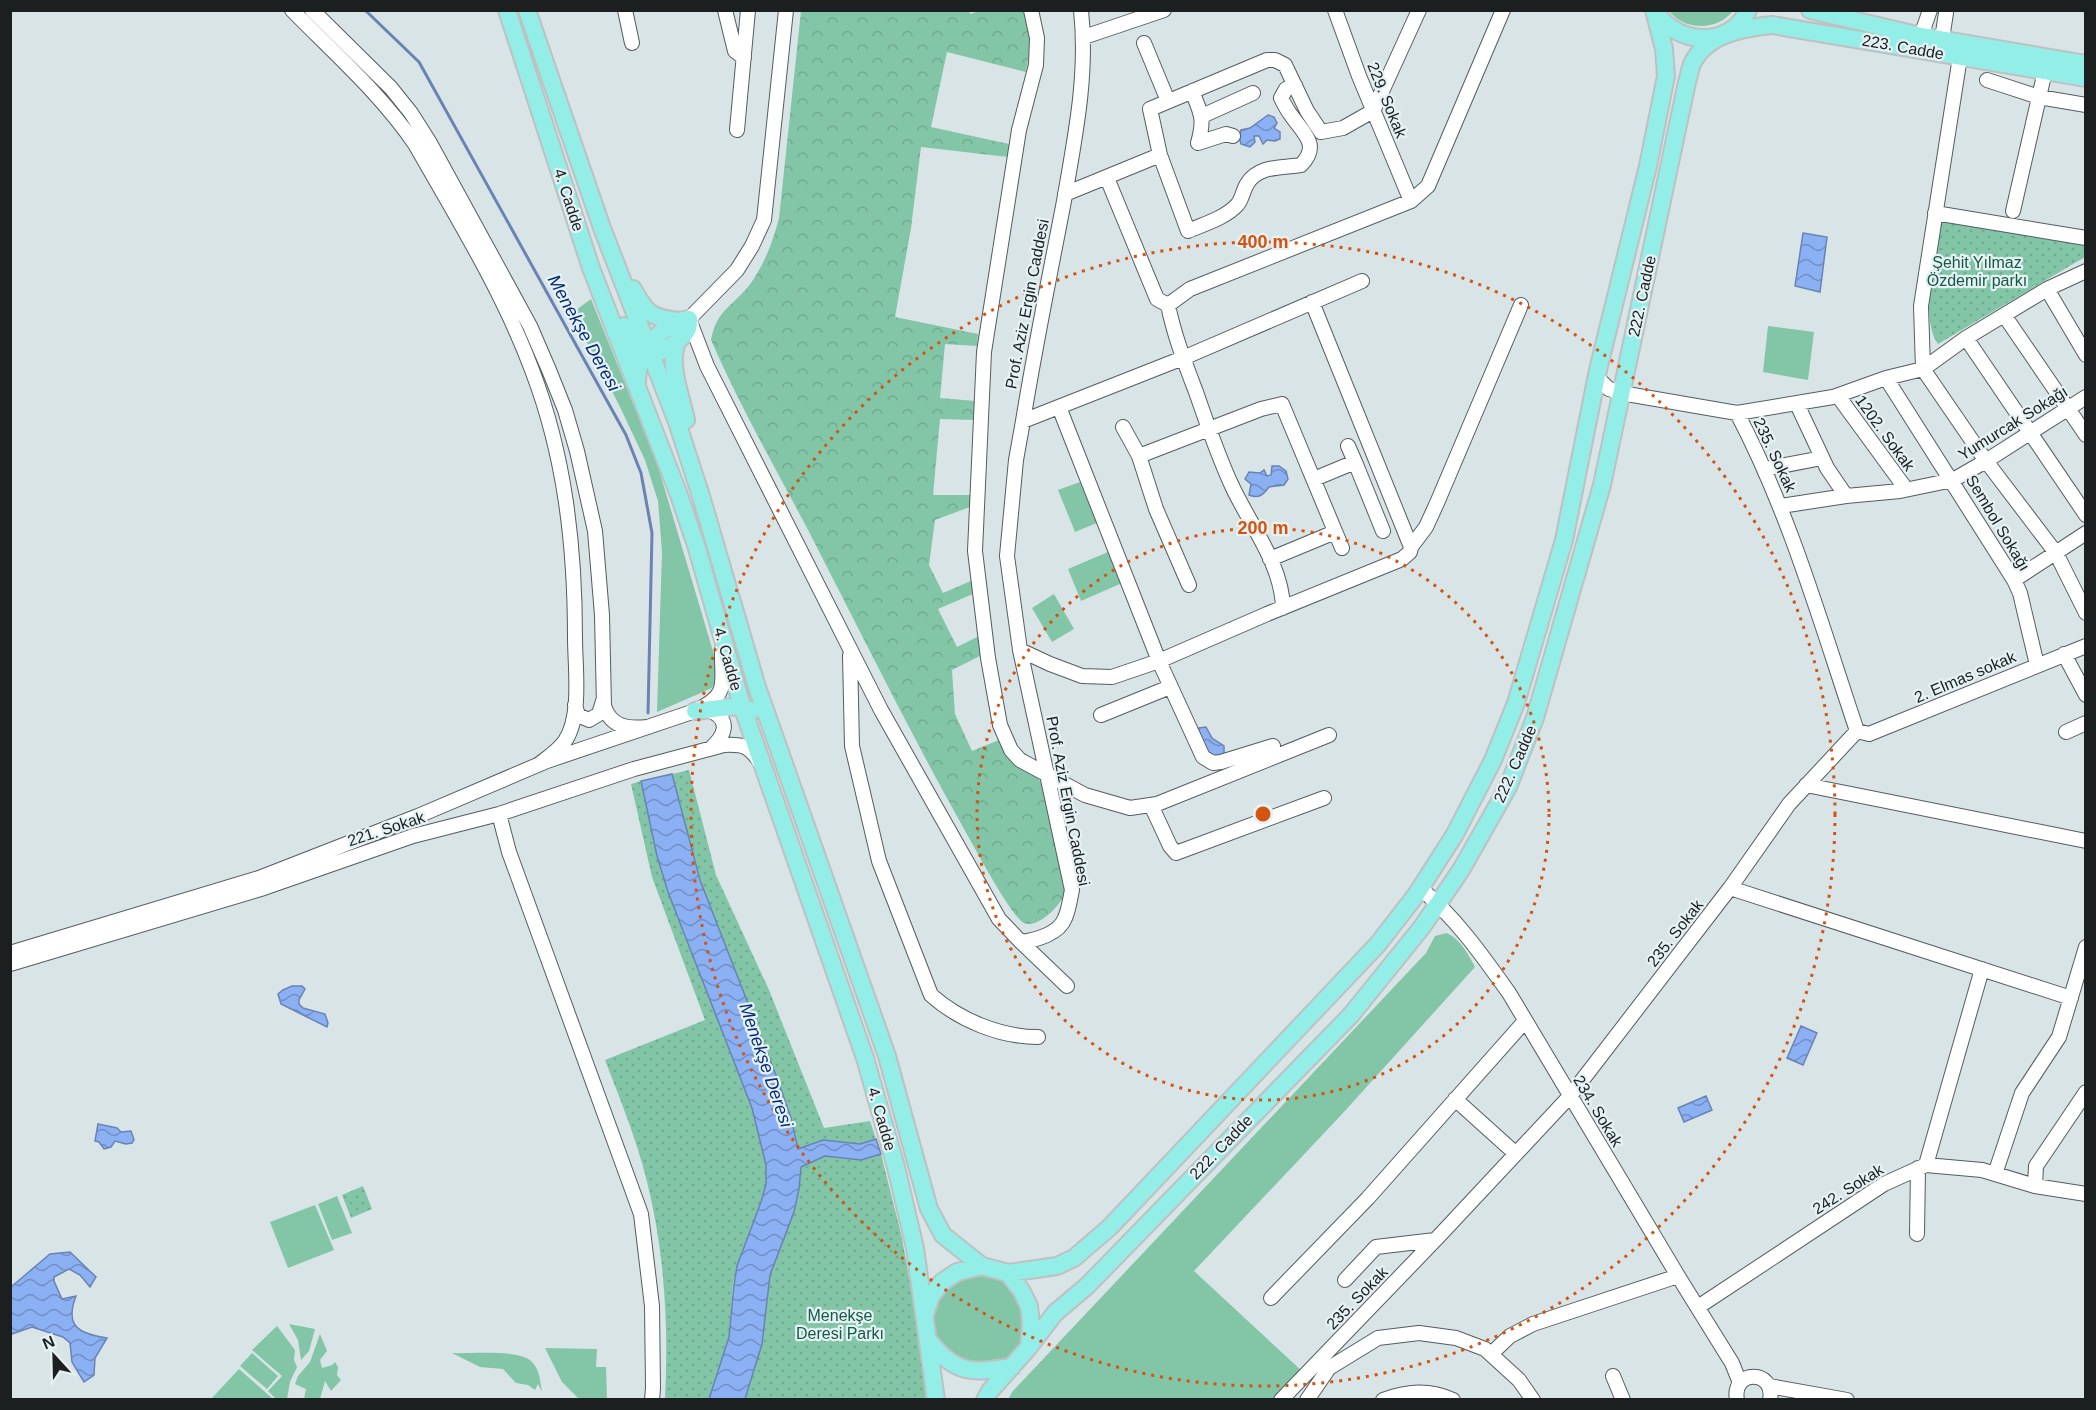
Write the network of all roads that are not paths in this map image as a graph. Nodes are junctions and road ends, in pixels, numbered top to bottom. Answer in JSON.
{"nodes":[{"id":1,"x":292,"y":10,"type":"edge"},
{"id":2,"x":312,"y":10,"type":"edge"},
{"id":3,"x":507,"y":10,"type":"edge"},
{"id":4,"x":527,"y":10,"type":"edge"},
{"id":5,"x":625,"y":10,"type":"edge"},
{"id":6,"x":724,"y":10,"type":"edge"},
{"id":7,"x":747,"y":10,"type":"edge"},
{"id":8,"x":786,"y":10,"type":"edge"},
{"id":9,"x":1031,"y":10,"type":"edge"},
{"id":10,"x":1081,"y":10,"type":"edge"},
{"id":11,"x":1164,"y":10,"type":"edge"},
{"id":12,"x":1335,"y":10,"type":"edge"},
{"id":13,"x":1419,"y":10,"type":"edge"},
{"id":14,"x":1503,"y":10,"type":"edge"},
{"id":15,"x":1654,"y":10,"type":"edge"},
{"id":16,"x":1748,"y":10,"type":"edge"},
{"id":17,"x":1810,"y":10,"type":"edge"},
{"id":18,"x":1930,"y":10,"type":"edge"},
{"id":19,"x":1943,"y":11,"type":"edge"},
{"id":20,"x":1721,"y":36,"type":"junction"},
{"id":21,"x":1921,"y":36,"type":"junction"},
{"id":22,"x":1084,"y":37,"type":"junction"},
{"id":23,"x":1942,"y":39,"type":"junction"},
{"id":24,"x":632,"y":43,"type":"dead end"},
{"id":25,"x":1144,"y":43,"type":"dead end"},
{"id":26,"x":1960,"y":57,"type":"junction"},
{"id":27,"x":744,"y":58,"type":"junction"},
{"id":28,"x":2085,"y":64,"type":"edge"},
{"id":29,"x":2044,"y":71,"type":"junction"},
{"id":30,"x":2085,"y":78,"type":"edge"},
{"id":31,"x":1987,"y":80,"type":"dead end"},
{"id":32,"x":1295,"y":85,"type":"junction"},
{"id":33,"x":1192,"y":91,"type":"junction"},
{"id":34,"x":1253,"y":93,"type":"dead end"},
{"id":35,"x":2039,"y":97,"type":"junction"},
{"id":36,"x":1168,"y":101,"type":"junction"},
{"id":37,"x":2085,"y":105,"type":"edge"},
{"id":38,"x":1373,"y":111,"type":"junction"},
{"id":39,"x":1202,"y":116,"type":"junction"},
{"id":40,"x":737,"y":130,"type":"dead end"},
{"id":41,"x":1233,"y":136,"type":"dead end"},
{"id":42,"x":1160,"y":155,"type":"junction"},
{"id":43,"x":1107,"y":178,"type":"junction"},
{"id":44,"x":1065,"y":194,"type":"junction"},
{"id":45,"x":1411,"y":201,"type":"junction"},
{"id":46,"x":2013,"y":211,"type":"dead end"},
{"id":47,"x":1935,"y":213,"type":"junction"},
{"id":48,"x":2085,"y":238,"type":"edge"},
{"id":49,"x":608,"y":245,"type":"junction"},
{"id":50,"x":584,"y":246,"type":"junction"},
{"id":51,"x":2085,"y":271,"type":"edge"},
{"id":52,"x":1362,"y":280,"type":"dead end"},
{"id":53,"x":2047,"y":289,"type":"junction"},
{"id":54,"x":1312,"y":302,"type":"junction"},
{"id":55,"x":1521,"y":304,"type":"dead end"},
{"id":56,"x":1168,"y":305,"type":"junction"},
{"id":57,"x":2004,"y":315,"type":"junction"},
{"id":58,"x":685,"y":320,"type":"junction"},
{"id":59,"x":678,"y":339,"type":"junction"},
{"id":60,"x":1966,"y":339,"type":"junction"},
{"id":61,"x":647,"y":352,"type":"junction"},
{"id":62,"x":2085,"y":355,"type":"edge"},
{"id":63,"x":1183,"y":358,"type":"junction"},
{"id":64,"x":1923,"y":369,"type":"junction"},
{"id":65,"x":1596,"y":377,"type":"junction"},
{"id":66,"x":1886,"y":378,"type":"junction"},
{"id":67,"x":637,"y":387,"type":"junction"},
{"id":68,"x":1621,"y":393,"type":"junction"},
{"id":69,"x":1838,"y":396,"type":"junction"},
{"id":70,"x":2085,"y":397,"type":"edge"},
{"id":71,"x":1797,"y":404,"type":"junction"},
{"id":72,"x":1059,"y":407,"type":"junction"},
{"id":73,"x":2067,"y":408,"type":"junction"},
{"id":74,"x":1737,"y":413,"type":"junction"},
{"id":75,"x":1023,"y":421,"type":"junction"},
{"id":76,"x":1123,"y":427,"type":"dead end"},
{"id":77,"x":1209,"y":429,"type":"junction"},
{"id":78,"x":2030,"y":433,"type":"junction"},
{"id":79,"x":2085,"y":435,"type":"edge"},
{"id":80,"x":1348,"y":446,"type":"dead end"},
{"id":81,"x":1139,"y":456,"type":"junction"},
{"id":82,"x":1822,"y":458,"type":"junction"},
{"id":83,"x":1986,"y":461,"type":"junction"},
{"id":84,"x":1355,"y":462,"type":"junction"},
{"id":85,"x":1765,"y":469,"type":"junction"},
{"id":86,"x":1314,"y":479,"type":"junction"},
{"id":87,"x":1953,"y":480,"type":"junction"},
{"id":88,"x":697,"y":483,"type":"junction"},
{"id":89,"x":1906,"y":489,"type":"junction"},
{"id":90,"x":1846,"y":496,"type":"junction"},
{"id":91,"x":1780,"y":506,"type":"junction"},
{"id":92,"x":2085,"y":515,"type":"edge"},
{"id":93,"x":1383,"y":531,"type":"dead end"},
{"id":94,"x":1335,"y":532,"type":"junction"},
{"id":95,"x":2085,"y":533,"type":"edge"},
{"id":96,"x":1411,"y":547,"type":"junction"},
{"id":97,"x":1342,"y":548,"type":"dead end"},
{"id":98,"x":2056,"y":553,"type":"junction"},
{"id":99,"x":1270,"y":559,"type":"junction"},
{"id":100,"x":2014,"y":580,"type":"junction"},
{"id":101,"x":1189,"y":585,"type":"dead end"},
{"id":102,"x":1283,"y":608,"type":"junction"},
{"id":103,"x":2085,"y":613,"type":"edge"},
{"id":104,"x":722,"y":641,"type":"junction"},
{"id":105,"x":2085,"y":646,"type":"edge"},
{"id":106,"x":1020,"y":650,"type":"junction"},
{"id":107,"x":850,"y":653,"type":"junction"},
{"id":108,"x":2064,"y":654,"type":"junction"},
{"id":109,"x":1159,"y":661,"type":"junction"},
{"id":110,"x":2037,"y":664,"type":"junction"},
{"id":111,"x":1170,"y":687,"type":"junction"},
{"id":112,"x":2085,"y":695,"type":"edge"},
{"id":113,"x":603,"y":701,"type":"junction"},
{"id":114,"x":575,"y":705,"type":"junction"},
{"id":115,"x":742,"y":706,"type":"junction"},
{"id":116,"x":702,"y":710,"type":"junction"},
{"id":117,"x":1101,"y":715,"type":"dead end"},
{"id":118,"x":2085,"y":723,"type":"edge"},
{"id":119,"x":647,"y":727,"type":"junction"},
{"id":120,"x":1857,"y":731,"type":"junction"},
{"id":121,"x":2066,"y":732,"type":"dead end"},
{"id":122,"x":1329,"y":735,"type":"dead end"},
{"id":123,"x":1273,"y":746,"type":"dead end"},
{"id":124,"x":710,"y":749,"type":"junction"},
{"id":125,"x":538,"y":765,"type":"junction"},
{"id":126,"x":764,"y":770,"type":"junction"},
{"id":127,"x":787,"y":774,"type":"junction"},
{"id":128,"x":1048,"y":774,"type":"junction"},
{"id":129,"x":1806,"y":786,"type":"junction"},
{"id":130,"x":1324,"y":798,"type":"dead end"},
{"id":131,"x":1151,"y":805,"type":"junction"},
{"id":132,"x":499,"y":814,"type":"junction"},
{"id":133,"x":2085,"y":841,"type":"edge"},
{"id":134,"x":1420,"y":888,"type":"junction"},
{"id":135,"x":1730,"y":888,"type":"junction"},
{"id":136,"x":1438,"y":903,"type":"junction"},
{"id":137,"x":1021,"y":942,"type":"junction"},
{"id":138,"x":2085,"y":947,"type":"edge"},
{"id":139,"x":10,"y":953,"type":"edge"},
{"id":140,"x":10,"y":963,"type":"edge"},
{"id":141,"x":1982,"y":969,"type":"junction"},
{"id":142,"x":1067,"y":986,"type":"dead end"},
{"id":143,"x":2071,"y":998,"type":"junction"},
{"id":144,"x":1525,"y":1021,"type":"junction"},
{"id":145,"x":1038,"y":1037,"type":"dead end"},
{"id":146,"x":2085,"y":1092,"type":"edge"},
{"id":147,"x":1570,"y":1096,"type":"junction"},
{"id":148,"x":1455,"y":1099,"type":"junction"},
{"id":149,"x":1516,"y":1154,"type":"junction"},
{"id":150,"x":1922,"y":1167,"type":"junction"},
{"id":151,"x":1995,"y":1174,"type":"junction"},
{"id":152,"x":2035,"y":1186,"type":"junction"},
{"id":153,"x":2084,"y":1191,"type":"edge"},
{"id":154,"x":1917,"y":1234,"type":"dead end"},
{"id":155,"x":1435,"y":1240,"type":"junction"},
{"id":156,"x":982,"y":1266,"type":"junction"},
{"id":157,"x":1008,"y":1273,"type":"junction"},
{"id":158,"x":1677,"y":1276,"type":"junction"},
{"id":159,"x":1345,"y":1280,"type":"dead end"},
{"id":160,"x":1271,"y":1298,"type":"dead end"},
{"id":161,"x":1698,"y":1307,"type":"junction"},
{"id":162,"x":925,"y":1314,"type":"junction"},
{"id":163,"x":928,"y":1341,"type":"junction"},
{"id":164,"x":1029,"y":1347,"type":"junction"},
{"id":165,"x":1491,"y":1354,"type":"junction"},
{"id":166,"x":1012,"y":1366,"type":"junction"},
{"id":167,"x":1613,"y":1376,"type":"dead end"},
{"id":168,"x":1746,"y":1380,"type":"junction"},
{"id":169,"x":1770,"y":1393,"type":"edge"},
{"id":170,"x":652,"y":1400,"type":"edge"},
{"id":171,"x":936,"y":1400,"type":"edge"},
{"id":172,"x":985,"y":1400,"type":"edge"},
{"id":173,"x":1281,"y":1400,"type":"edge"},
{"id":174,"x":1307,"y":1400,"type":"edge"},
{"id":175,"x":1383,"y":1400,"type":"edge"},
{"id":176,"x":1453,"y":1400,"type":"edge"},
{"id":177,"x":1533,"y":1400,"type":"edge"},
{"id":178,"x":1623,"y":1400,"type":"edge"},
{"id":179,"x":1737,"y":1400,"type":"edge"},
{"id":180,"x":1847,"y":1400,"type":"edge"}],
"edges":[{"from":1,"to":114,"type":"street"},
{"from":2,"to":113,"type":"street"},
{"from":3,"to":50,"type":"main road","name":"4. Cadde"},
{"from":4,"to":49,"type":"main road","name":"4. Cadde"},
{"from":5,"to":24,"type":"street"},
{"from":6,"to":27,"type":"street"},
{"from":7,"to":27,"type":"street"},
{"from":8,"to":58,"type":"street"},
{"from":9,"to":128,"type":"street"},
{"from":10,"to":22,"type":"street","name":"Prof. Aziz Ergin Caddesi"},
{"from":11,"to":22,"type":"street"},
{"from":12,"to":38,"type":"street","name":"229. Sokak"},
{"from":13,"to":38,"type":"street"},
{"from":14,"to":45,"type":"street"},
{"from":15,"to":20,"type":"main road"},
{"from":15,"to":65,"type":"main road","name":"222. Cadde"},
{"from":16,"to":20,"type":"main road","name":"222. Cadde"},
{"from":17,"to":21,"type":"main road","name":"223. Cadde"},
{"from":18,"to":21,"type":"street"},
{"from":19,"to":23,"type":"street"},
{"from":20,"to":26,"type":"main road","name":"223. Cadde"},
{"from":20,"to":68,"type":"main road","name":"222. Cadde"},
{"from":21,"to":23,"type":"main road","name":"223. Cadde"},
{"from":22,"to":44,"type":"street","name":"Prof. Aziz Ergin Caddesi"},
{"from":23,"to":28,"type":"main road","name":"223. Cadde"},
{"from":25,"to":36,"type":"street"},
{"from":26,"to":29,"type":"main road","name":"223. Cadde"},
{"from":26,"to":47,"type":"street"},
{"from":27,"to":40,"type":"street"},
{"from":29,"to":30,"type":"main road","name":"223. Cadde"},
{"from":29,"to":35,"type":"street"},
{"from":31,"to":35,"type":"street"},
{"from":32,"to":33,"type":"street"},
{"from":32,"to":38,"type":"street"},
{"from":32,"to":42,"type":"street"},
{"from":33,"to":36,"type":"street"},
{"from":33,"to":39,"type":"street"},
{"from":34,"to":39,"type":"street"},
{"from":35,"to":37,"type":"street"},
{"from":35,"to":46,"type":"street"},
{"from":36,"to":42,"type":"street"},
{"from":38,"to":45,"type":"street","name":"229. Sokak"},
{"from":39,"to":41,"type":"street"},
{"from":42,"to":43,"type":"street"},
{"from":43,"to":44,"type":"street"},
{"from":43,"to":56,"type":"street"},
{"from":44,"to":75,"type":"street","name":"Prof. Aziz Ergin Caddesi"},
{"from":45,"to":56,"type":"street"},
{"from":47,"to":48,"type":"street"},
{"from":47,"to":64,"type":"street"},
{"from":49,"to":58,"type":"main road"},
{"from":49,"to":61,"type":"main road","name":"4. Cadde"},
{"from":50,"to":61,"type":"main road"},
{"from":50,"to":67,"type":"main road","name":"4. Cadde"},
{"from":51,"to":53,"type":"street"},
{"from":52,"to":54,"type":"street"},
{"from":53,"to":57,"type":"street"},
{"from":53,"to":62,"type":"street"},
{"from":54,"to":63,"type":"street"},
{"from":54,"to":96,"type":"street"},
{"from":55,"to":96,"type":"street"},
{"from":56,"to":63,"type":"street"},
{"from":57,"to":60,"type":"street"},
{"from":57,"to":73,"type":"street"},
{"from":58,"to":59,"type":"main road"},
{"from":58,"to":61,"type":"main road"},
{"from":58,"to":107,"type":"street"},
{"from":59,"to":61,"type":"main road"},
{"from":59,"to":88,"type":"main road"},
{"from":60,"to":64,"type":"street"},
{"from":60,"to":78,"type":"street"},
{"from":61,"to":67,"type":"main road"},
{"from":61,"to":88,"type":"main road","name":"4. Cadde"},
{"from":63,"to":72,"type":"street"},
{"from":63,"to":77,"type":"street"},
{"from":64,"to":66,"type":"street"},
{"from":64,"to":83,"type":"street"},
{"from":65,"to":68,"type":"street"},
{"from":65,"to":134,"type":"main road","name":"222. Cadde"},
{"from":66,"to":69,"type":"street"},
{"from":66,"to":87,"type":"street","name":"Sembol Sokağı"},
{"from":67,"to":104,"type":"main road","name":"4. Cadde"},
{"from":68,"to":74,"type":"street"},
{"from":68,"to":136,"type":"main road","name":"222. Cadde"},
{"from":69,"to":71,"type":"street"},
{"from":69,"to":89,"type":"street","name":"1202. Sokak"},
{"from":70,"to":73,"type":"street","name":"Yumurcak Sokağı"},
{"from":71,"to":74,"type":"street"},
{"from":71,"to":82,"type":"street"},
{"from":72,"to":75,"type":"street"},
{"from":72,"to":109,"type":"street"},
{"from":73,"to":78,"type":"street","name":"Yumurcak Sokağı"},
{"from":73,"to":79,"type":"street"},
{"from":74,"to":85,"type":"street","name":"235. Sokak"},
{"from":75,"to":106,"type":"street","name":"Prof. Aziz Ergin Caddesi"},
{"from":76,"to":81,"type":"street"},
{"from":77,"to":81,"type":"street"},
{"from":77,"to":86,"type":"street"},
{"from":77,"to":99,"type":"street"},
{"from":78,"to":83,"type":"street","name":"Yumurcak Sokağı"},
{"from":78,"to":92,"type":"street"},
{"from":80,"to":84,"type":"street"},
{"from":81,"to":101,"type":"street"},
{"from":82,"to":85,"type":"street"},
{"from":82,"to":90,"type":"street"},
{"from":83,"to":87,"type":"street","name":"Yumurcak Sokağı"},
{"from":83,"to":98,"type":"street"},
{"from":84,"to":86,"type":"street"},
{"from":84,"to":93,"type":"street"},
{"from":85,"to":91,"type":"street","name":"235. Sokak"},
{"from":86,"to":94,"type":"street"},
{"from":87,"to":89,"type":"street","name":"Yumurcak Sokağı"},
{"from":87,"to":100,"type":"street","name":"Sembol Sokağı"},
{"from":88,"to":127,"type":"main road","name":"4. Cadde"},
{"from":89,"to":90,"type":"street","name":"Yumurcak Sokağı"},
{"from":90,"to":91,"type":"street","name":"Yumurcak Sokağı"},
{"from":91,"to":120,"type":"street","name":"235. Sokak"},
{"from":94,"to":97,"type":"street"},
{"from":94,"to":99,"type":"street"},
{"from":95,"to":98,"type":"street"},
{"from":96,"to":102,"type":"street"},
{"from":98,"to":100,"type":"street"},
{"from":98,"to":103,"type":"street"},
{"from":99,"to":102,"type":"street"},
{"from":100,"to":110,"type":"street","name":"Sembol Sokağı"},
{"from":102,"to":109,"type":"street"},
{"from":104,"to":115,"type":"main road","name":"4. Cadde"},
{"from":104,"to":116,"type":"street"},
{"from":105,"to":108,"type":"street","name":"2. Elmas sokak"},
{"from":106,"to":109,"type":"street"},
{"from":106,"to":128,"type":"street","name":"Prof. Aziz Ergin Caddesi"},
{"from":107,"to":137,"type":"street"},
{"from":107,"to":145,"type":"street"},
{"from":108,"to":110,"type":"street","name":"2. Elmas sokak"},
{"from":108,"to":112,"type":"street"},
{"from":109,"to":111,"type":"street"},
{"from":110,"to":120,"type":"street","name":"2. Elmas sokak"},
{"from":111,"to":117,"type":"street"},
{"from":111,"to":123,"type":"street"},
{"from":113,"to":114,"type":"street"},
{"from":113,"to":119,"type":"street"},
{"from":114,"to":125,"type":"street"},
{"from":115,"to":116,"type":"main road"},
{"from":115,"to":126,"type":"main road","name":"4. Cadde"},
{"from":115,"to":127,"type":"main road"},
{"from":116,"to":119,"type":"street"},
{"from":116,"to":124,"type":"street"},
{"from":118,"to":121,"type":"street"},
{"from":119,"to":125,"type":"street"},
{"from":120,"to":129,"type":"street","name":"235. Sokak"},
{"from":122,"to":131,"type":"street"},
{"from":124,"to":126,"type":"street","name":"221. Sokak"},
{"from":124,"to":132,"type":"street","name":"221. Sokak"},
{"from":125,"to":139,"type":"street"},
{"from":126,"to":162,"type":"main road","name":"4. Cadde"},
{"from":127,"to":156,"type":"main road","name":"4. Cadde"},
{"from":128,"to":131,"type":"street"},
{"from":128,"to":137,"type":"street","name":"Prof. Aziz Ergin Caddesi"},
{"from":129,"to":133,"type":"street"},
{"from":129,"to":135,"type":"street","name":"235. Sokak"},
{"from":130,"to":131,"type":"street"},
{"from":132,"to":140,"type":"street","name":"221. Sokak"},
{"from":132,"to":170,"type":"street"},
{"from":134,"to":136,"type":"street","name":"234. Sokak"},
{"from":134,"to":157,"type":"main road","name":"222. Cadde"},
{"from":135,"to":141,"type":"street"},
{"from":135,"to":147,"type":"street","name":"235. Sokak"},
{"from":136,"to":144,"type":"street","name":"234. Sokak"},
{"from":136,"to":164,"type":"main road","name":"222. Cadde"},
{"from":137,"to":142,"type":"street"},
{"from":138,"to":143,"type":"street"},
{"from":141,"to":143,"type":"street"},
{"from":141,"to":150,"type":"street"},
{"from":143,"to":151,"type":"street"},
{"from":144,"to":147,"type":"street","name":"234. Sokak"},
{"from":144,"to":148,"type":"street"},
{"from":146,"to":152,"type":"street"},
{"from":147,"to":149,"type":"street","name":"235. Sokak"},
{"from":147,"to":158,"type":"street","name":"234. Sokak"},
{"from":148,"to":149,"type":"street"},
{"from":148,"to":160,"type":"street"},
{"from":149,"to":155,"type":"street","name":"235. Sokak"},
{"from":150,"to":151,"type":"street"},
{"from":150,"to":154,"type":"street"},
{"from":150,"to":161,"type":"street","name":"242. Sokak"},
{"from":151,"to":152,"type":"street"},
{"from":152,"to":153,"type":"street"},
{"from":155,"to":159,"type":"street"},
{"from":155,"to":173,"type":"street","name":"235. Sokak"},
{"from":156,"to":157,"type":"main road"},
{"from":156,"to":162,"type":"main road"},
{"from":157,"to":164,"type":"main road"},
{"from":158,"to":161,"type":"street","name":"234. Sokak"},
{"from":158,"to":165,"type":"street"},
{"from":161,"to":168,"type":"street","name":"234. Sokak"},
{"from":162,"to":163,"type":"main road"},
{"from":163,"to":166,"type":"main road"},
{"from":163,"to":171,"type":"main road"},
{"from":164,"to":166,"type":"main road"},
{"from":165,"to":174,"type":"street"},
{"from":165,"to":177,"type":"street"},
{"from":166,"to":172,"type":"main road"},
{"from":167,"to":178,"type":"street"},
{"from":168,"to":169,"type":"street","name":"234. Sokak"},
{"from":168,"to":179,"type":"street"},
{"from":169,"to":180,"type":"street","name":"234. Sokak"},
{"from":175,"to":176,"type":"street"}]}
